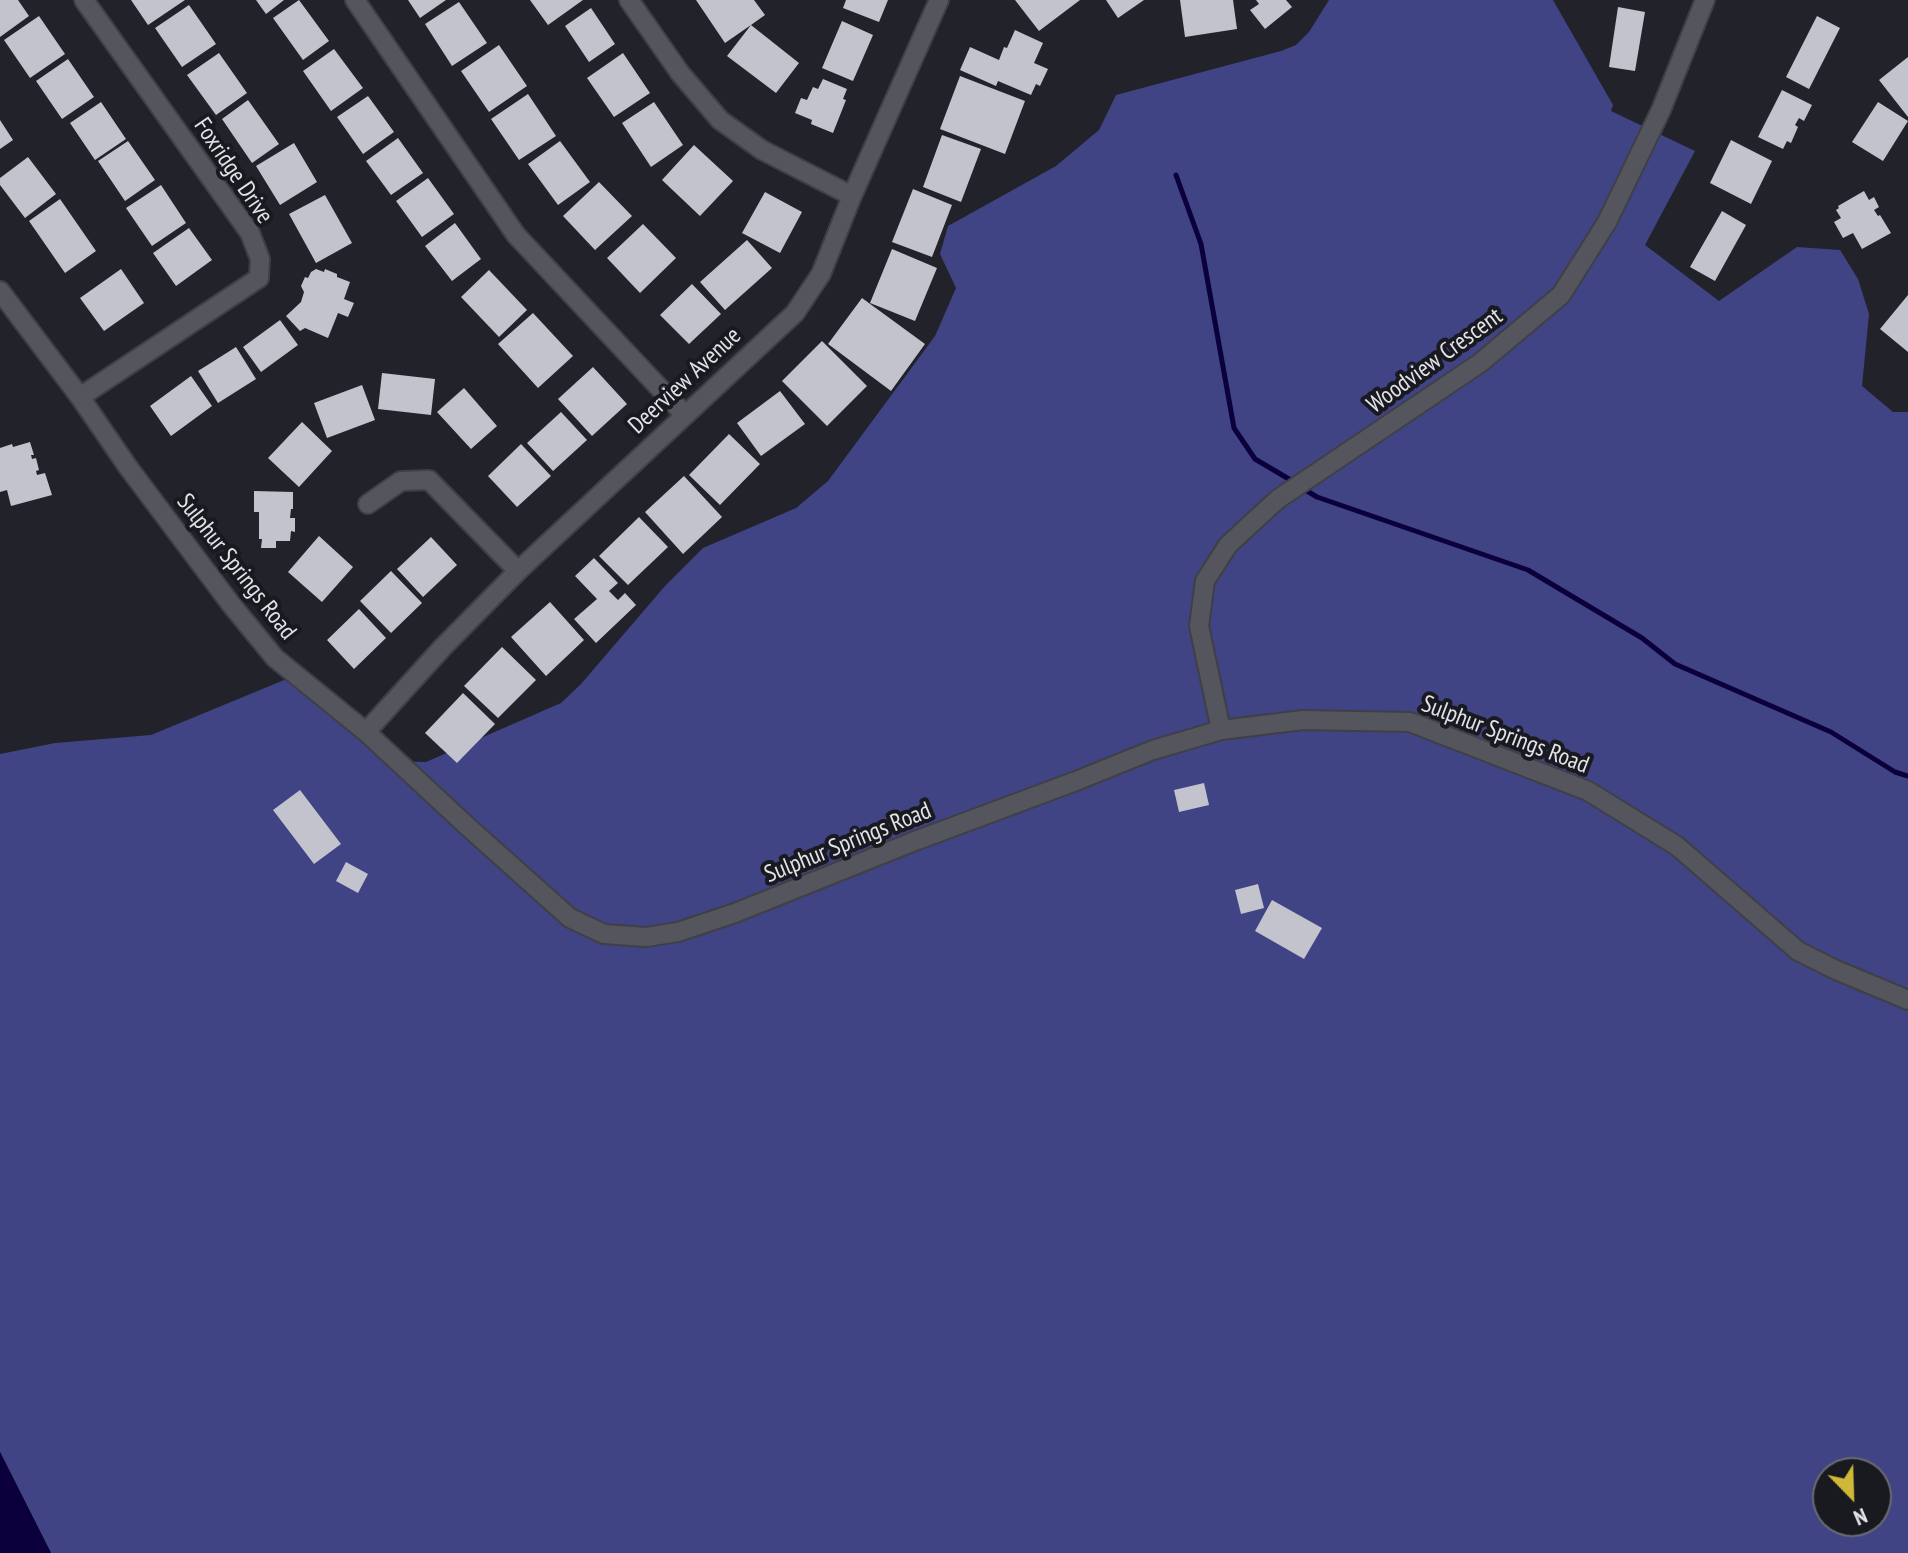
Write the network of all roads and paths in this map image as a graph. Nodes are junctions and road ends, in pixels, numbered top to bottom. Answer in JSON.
{"nodes":[{"id":1,"x":84,"y":0,"type":"edge"},
{"id":2,"x":355,"y":0,"type":"edge"},
{"id":3,"x":629,"y":0,"type":"edge"},
{"id":4,"x":939,"y":0,"type":"edge"},
{"id":5,"x":1705,"y":0,"type":"edge"},
{"id":6,"x":852,"y":196,"type":"junction"},
{"id":7,"x":0,"y":291,"type":"edge"},
{"id":8,"x":80,"y":397,"type":"junction"},
{"id":9,"x":684,"y":414,"type":"junction"},
{"id":10,"x":368,"y":504,"type":"dead end"},
{"id":11,"x":518,"y":571,"type":"junction"},
{"id":12,"x":1221,"y":730,"type":"junction"},
{"id":13,"x":366,"y":732,"type":"junction"},
{"id":14,"x":1908,"y":1000,"type":"edge"}],
"edges":[{"from":1,"to":8,"type":"street","name":"Foxridge Drive"},
{"from":2,"to":9,"type":"street"},
{"from":3,"to":6,"type":"street"},
{"from":4,"to":6,"type":"street","name":"Deerview Avenue"},
{"from":5,"to":12,"type":"street","name":"Woodview Crescent"},
{"from":6,"to":9,"type":"street","name":"Deerview Avenue"},
{"from":7,"to":8,"type":"street","name":"Sulphur Springs Road"},
{"from":8,"to":13,"type":"street","name":"Sulphur Springs Road"},
{"from":9,"to":11,"type":"street","name":"Deerview Avenue"},
{"from":10,"to":11,"type":"street"},
{"from":11,"to":13,"type":"street","name":"Deerview Avenue"},
{"from":12,"to":13,"type":"street","name":"Sulphur Springs Road"},
{"from":12,"to":14,"type":"street","name":"Sulphur Springs Road"}]}
